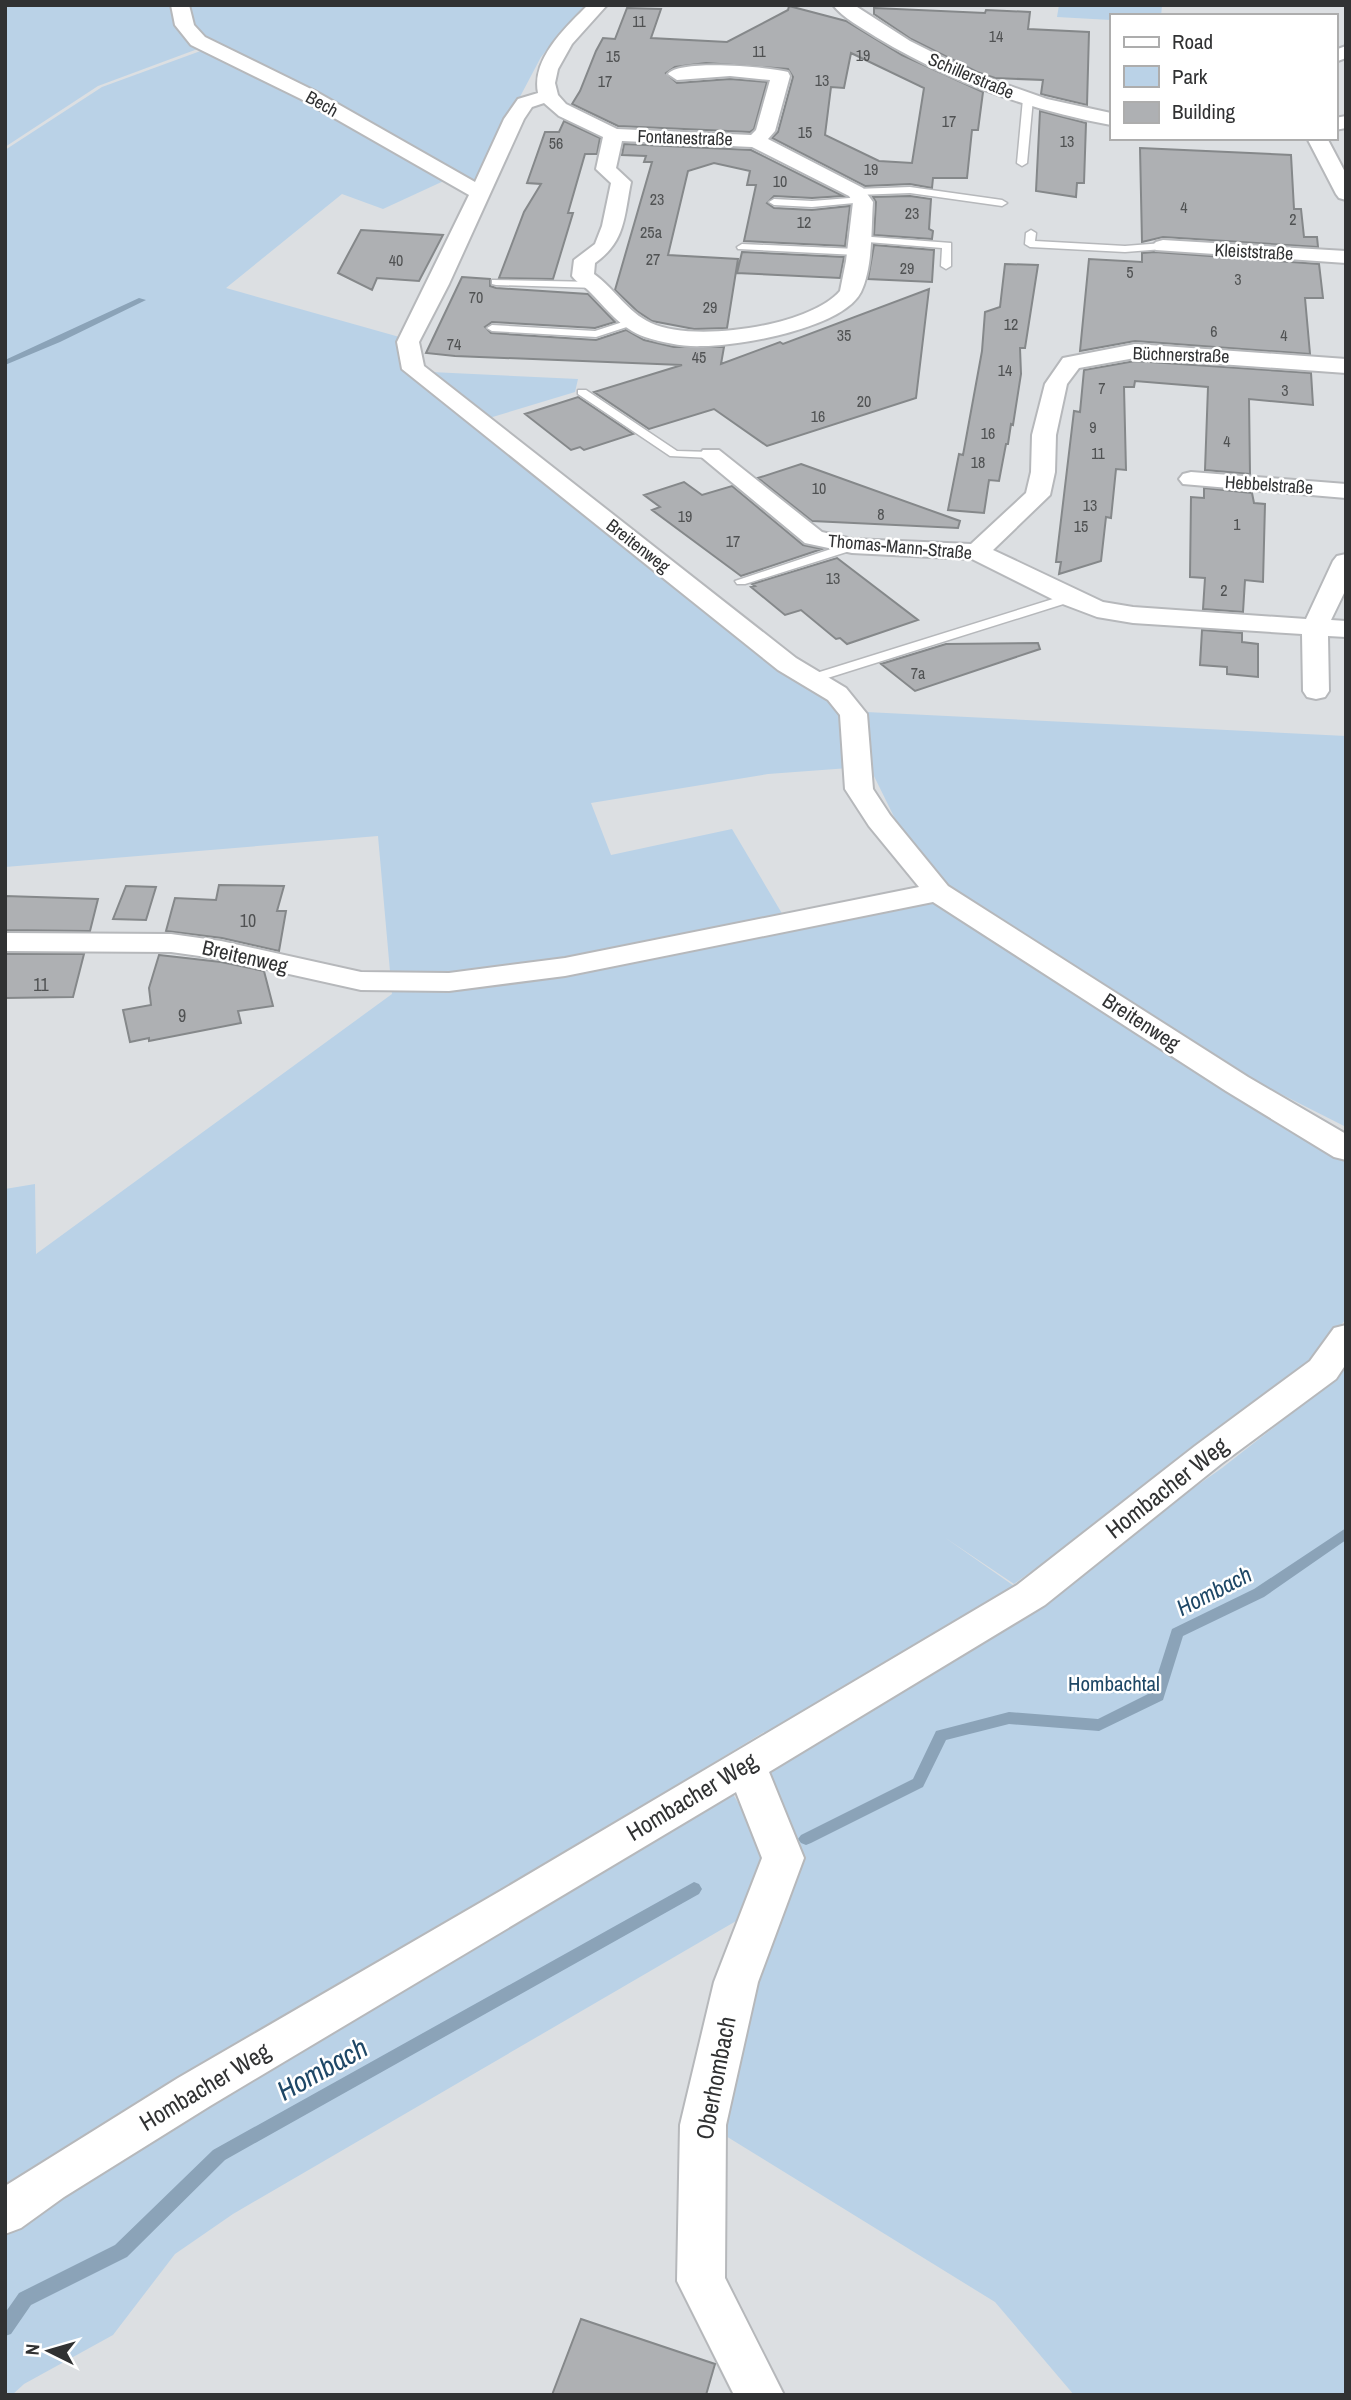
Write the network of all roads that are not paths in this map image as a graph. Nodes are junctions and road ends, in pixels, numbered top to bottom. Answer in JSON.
{"nodes":[{"id":1,"x":180,"y":5,"type":"edge"},
{"id":2,"x":597,"y":5,"type":"edge"},
{"id":3,"x":842,"y":5,"type":"edge"},
{"id":4,"x":677,"y":74,"type":"dead end"},
{"id":5,"x":548,"y":96,"type":"junction"},
{"id":6,"x":1028,"y":99,"type":"junction"},
{"id":7,"x":1110,"y":119,"type":"edge"},
{"id":8,"x":613,"y":135,"type":"junction"},
{"id":9,"x":1318,"y":140,"type":"edge"},
{"id":10,"x":756,"y":141,"type":"junction"},
{"id":11,"x":1022,"y":163,"type":"dead end"},
{"id":12,"x":480,"y":193,"type":"junction"},
{"id":13,"x":1346,"y":194,"type":"edge"},
{"id":14,"x":859,"y":196,"type":"junction"},
{"id":15,"x":774,"y":202,"type":"dead end"},
{"id":16,"x":1002,"y":203,"type":"dead end"},
{"id":17,"x":1031,"y":233,"type":"dead end"},
{"id":18,"x":858,"y":246,"type":"junction"},
{"id":19,"x":1163,"y":246,"type":"joint"},
{"id":20,"x":742,"y":247,"type":"dead end"},
{"id":21,"x":1346,"y":257,"type":"edge"},
{"id":22,"x":946,"y":266,"type":"dead end"},
{"id":23,"x":496,"y":282,"type":"dead end"},
{"id":24,"x":597,"y":285,"type":"junction"},
{"id":25,"x":632,"y":322,"type":"junction"},
{"id":26,"x":492,"y":328,"type":"dead end"},
{"id":27,"x":1346,"y":366,"type":"edge"},
{"id":28,"x":582,"y":392,"type":"dead end"},
{"id":29,"x":711,"y":455,"type":"joint"},
{"id":30,"x":1191,"y":479,"type":"dead end"},
{"id":31,"x":1346,"y":491,"type":"edge"},
{"id":32,"x":852,"y":546,"type":"junction"},
{"id":33,"x":977,"y":552,"type":"junction"},
{"id":34,"x":1346,"y":561,"type":"edge"},
{"id":35,"x":741,"y":582,"type":"dead end"},
{"id":36,"x":1069,"y":598,"type":"junction"},
{"id":37,"x":1315,"y":627,"type":"junction"},
{"id":38,"x":1346,"y":629,"type":"edge"},
{"id":39,"x":814,"y":678,"type":"junction"},
{"id":40,"x":1316,"y":691,"type":"dead end"},
{"id":41,"x":938,"y":892,"type":"junction"},
{"id":42,"x":5,"y":942,"type":"edge"},
{"id":43,"x":1346,"y":1149,"type":"edge"},
{"id":44,"x":1346,"y":1336,"type":"edge"},
{"id":45,"x":745,"y":1764,"type":"junction"},
{"id":46,"x":5,"y":2213,"type":"edge"},
{"id":47,"x":760,"y":2395,"type":"edge"}],
"edges":[{"from":1,"to":12,"type":"street","name":"Bech"},
{"from":2,"to":5,"type":"street"},
{"from":3,"to":6,"type":"street","name":"Schillerstraße"},
{"from":4,"to":10,"type":"street","name":"Fontanestraße"},
{"from":5,"to":8,"type":"street"},
{"from":5,"to":12,"type":"street","name":"Breitenweg"},
{"from":6,"to":7,"type":"street","name":"Schillerstraße"},
{"from":6,"to":11,"type":"lane"},
{"from":8,"to":10,"type":"street","name":"Fontanestraße"},
{"from":8,"to":24,"type":"street"},
{"from":9,"to":13,"type":"street"},
{"from":10,"to":14,"type":"street","name":"Fontanestraße"},
{"from":12,"to":39,"type":"street","name":"Breitenweg"},
{"from":14,"to":15,"type":"lane"},
{"from":14,"to":16,"type":"lane"},
{"from":14,"to":18,"type":"street"},
{"from":17,"to":19,"type":"lane"},
{"from":18,"to":20,"type":"lane"},
{"from":18,"to":22,"type":"lane"},
{"from":18,"to":25,"type":"street"},
{"from":19,"to":21,"type":"street","name":"Kleiststraße"},
{"from":23,"to":24,"type":"lane"},
{"from":24,"to":25,"type":"street"},
{"from":25,"to":26,"type":"lane"},
{"from":27,"to":33,"type":"street","name":"Büchnerstraße"},
{"from":28,"to":29,"type":"lane"},
{"from":29,"to":32,"type":"street","name":"Thomas-Mann-Straße"},
{"from":30,"to":31,"type":"street","name":"Hebbelstraße"},
{"from":32,"to":33,"type":"street","name":"Thomas-Mann-Straße"},
{"from":32,"to":35,"type":"lane"},
{"from":33,"to":36,"type":"street","name":"Thomas-Mann-Straße"},
{"from":34,"to":37,"type":"street"},
{"from":36,"to":37,"type":"street","name":"Thomas-Mann-Straße"},
{"from":36,"to":39,"type":"lane"},
{"from":37,"to":38,"type":"street","name":"Thomas-Mann-Straße"},
{"from":37,"to":40,"type":"street"},
{"from":39,"to":41,"type":"street","name":"Breitenweg"},
{"from":41,"to":42,"type":"street","name":"Breitenweg"},
{"from":41,"to":43,"type":"street","name":"Breitenweg"},
{"from":44,"to":45,"type":"street","name":"Hombacher Weg"},
{"from":45,"to":46,"type":"street","name":"Hombacher Weg"},
{"from":45,"to":47,"type":"street","name":"Oberhombach"}]}
